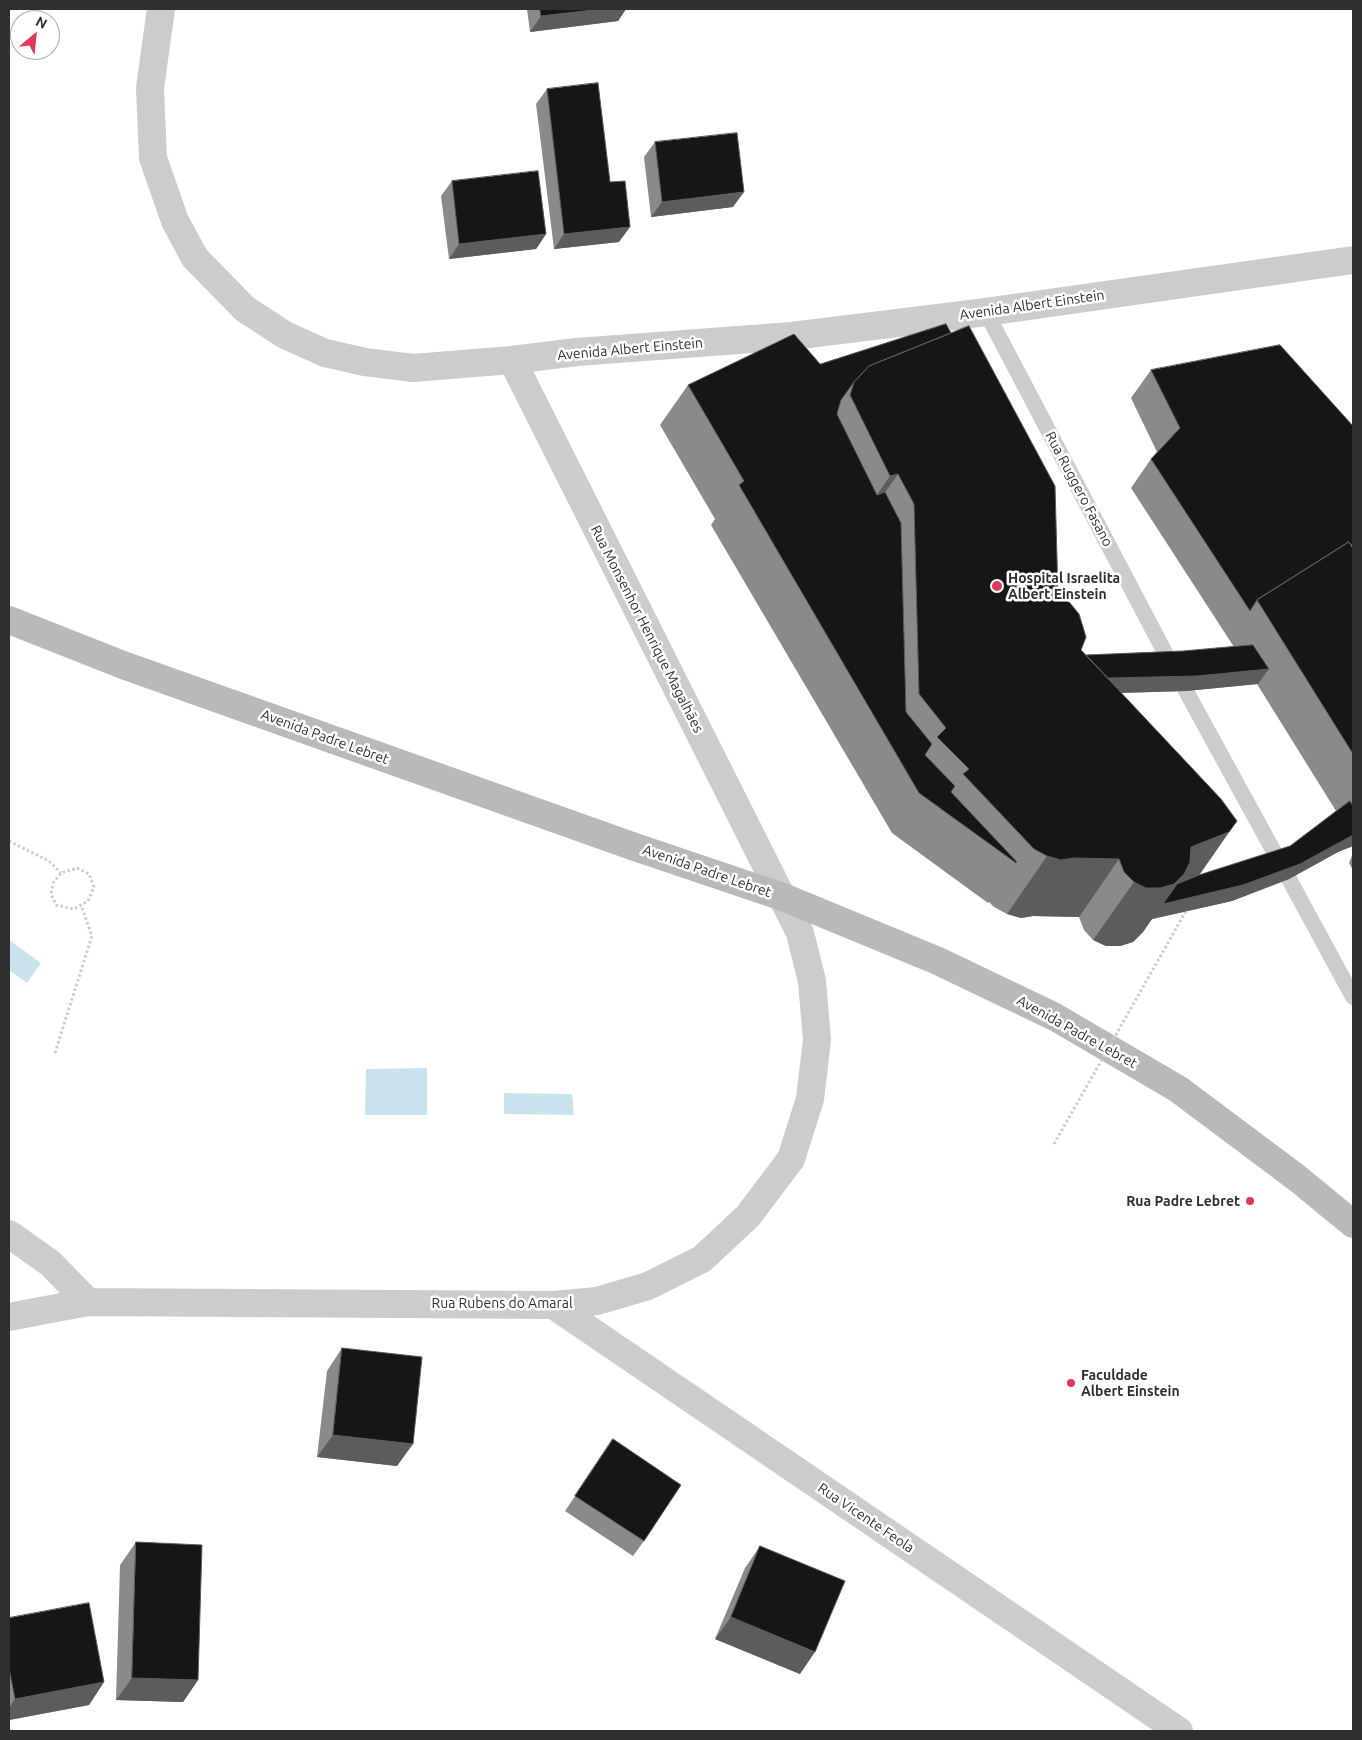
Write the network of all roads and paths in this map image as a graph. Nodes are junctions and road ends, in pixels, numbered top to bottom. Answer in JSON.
{"nodes":[{"id":1,"x":161,"y":9,"type":"edge"},
{"id":2,"x":1353,"y":260,"type":"edge"},
{"id":3,"x":986,"y":312,"type":"junction"},
{"id":4,"x":512,"y":360,"type":"junction"},
{"id":5,"x":9,"y":620,"type":"edge"},
{"id":6,"x":1172,"y":666,"type":"edge"},
{"id":7,"x":1186,"y":691,"type":"edge"},
{"id":8,"x":9,"y":841,"type":"edge"},
{"id":9,"x":1279,"y":861,"type":"edge"},
{"id":10,"x":61,"y":873,"type":"junction"},
{"id":11,"x":1289,"y":879,"type":"edge"},
{"id":12,"x":783,"y":897,"type":"junction"},
{"id":13,"x":82,"y":905,"type":"junction"},
{"id":14,"x":1186,"y":911,"type":"edge"},
{"id":15,"x":1353,"y":997,"type":"edge"},
{"id":16,"x":55,"y":1053,"type":"dead end"},
{"id":17,"x":1054,"y":1144,"type":"dead end"},
{"id":18,"x":1353,"y":1224,"type":"edge"},
{"id":19,"x":9,"y":1234,"type":"edge"},
{"id":20,"x":88,"y":1302,"type":"junction"},
{"id":21,"x":553,"y":1305,"type":"junction"},
{"id":22,"x":9,"y":1317,"type":"edge"},
{"id":23,"x":1179,"y":1731,"type":"edge"}],
"edges":[{"from":1,"to":4,"type":"street","name":"Avenida Albert Einstein"},
{"from":2,"to":3,"type":"street","name":"Avenida Albert Einstein"},
{"from":3,"to":4,"type":"street","name":"Avenida Albert Einstein"},
{"from":3,"to":6,"type":"lane","name":"Rua Ruggero Fasano"},
{"from":4,"to":12,"type":"street","name":"Rua Monsenhor Henrique Magalhães"},
{"from":5,"to":12,"type":"main road","name":"Avenida Padre Lebret"},
{"from":7,"to":9,"type":"lane"},
{"from":8,"to":10,"type":"path"},
{"from":10,"to":13,"type":"path"},
{"from":10,"to":13,"type":"path"},
{"from":11,"to":15,"type":"lane"},
{"from":12,"to":18,"type":"main road","name":"Avenida Padre Lebret"},
{"from":12,"to":21,"type":"street","name":"Rua Rubens do Amaral"},
{"from":13,"to":16,"type":"path"},
{"from":14,"to":17,"type":"path","bridge":true},
{"from":19,"to":20,"type":"street"},
{"from":20,"to":21,"type":"street","name":"Rua Rubens do Amaral"},
{"from":20,"to":22,"type":"street","name":"Rua Rubens do Amaral"},
{"from":21,"to":23,"type":"street","name":"Rua Vicente Feola"}]}
